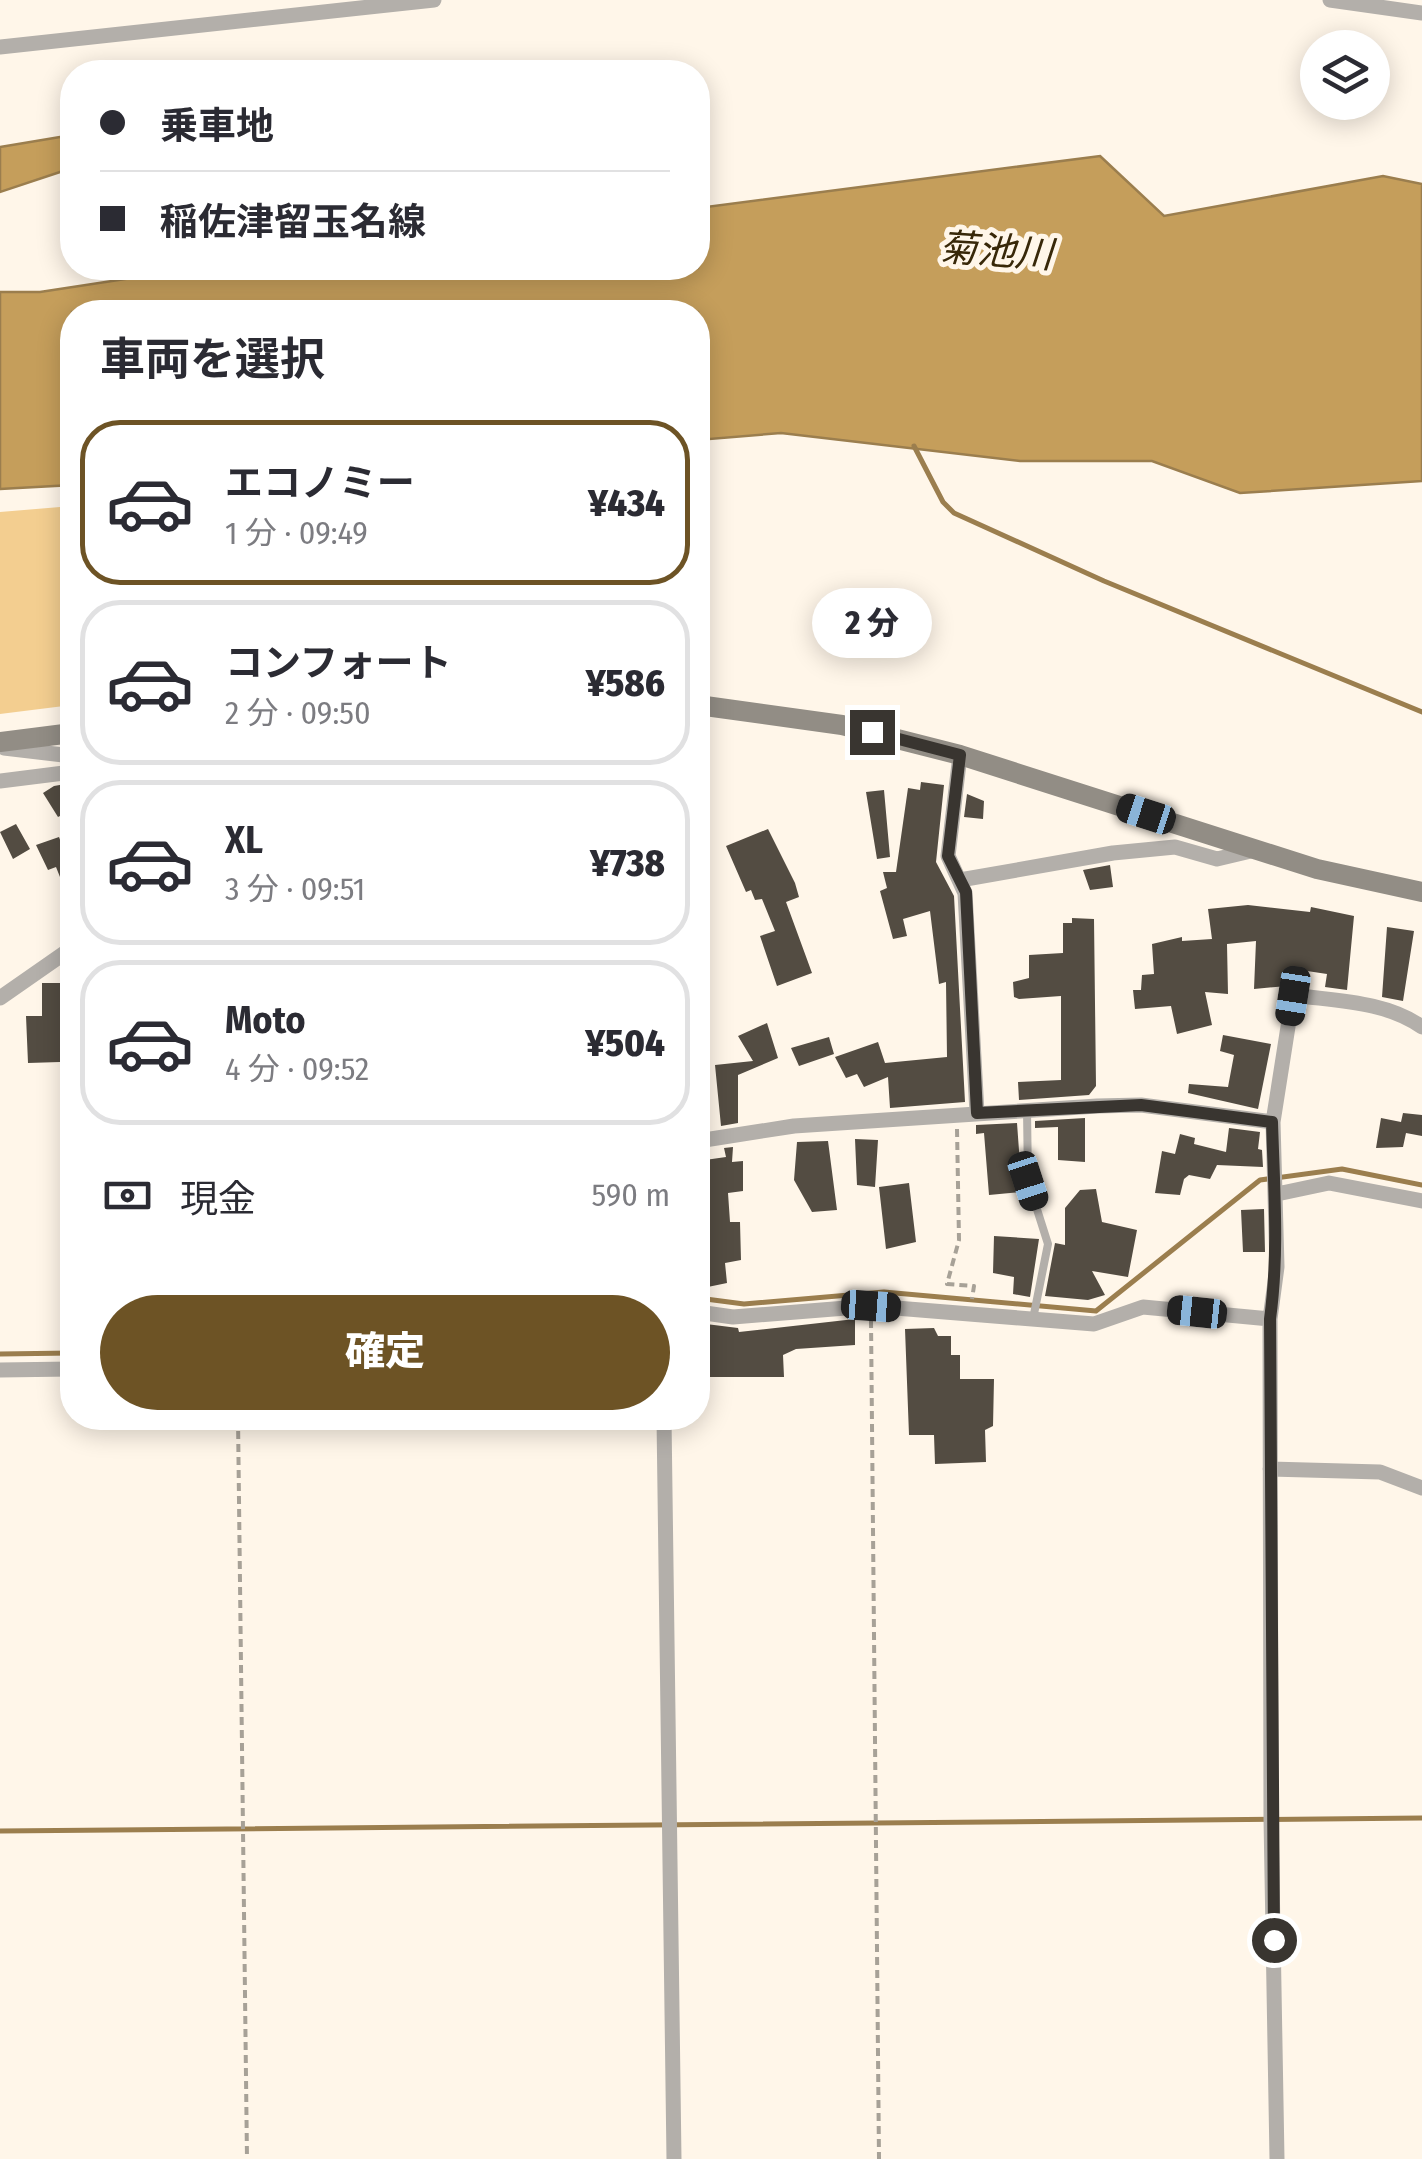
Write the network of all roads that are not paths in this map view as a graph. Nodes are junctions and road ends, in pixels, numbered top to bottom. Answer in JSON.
{"nodes":[{"id":1,"x":434,"y":0,"type":"edge"},
{"id":2,"x":1330,"y":0,"type":"edge"},
{"id":3,"x":1342,"y":0,"type":"edge"},
{"id":4,"x":1422,"y":13,"type":"edge"},
{"id":5,"x":0,"y":47,"type":"edge"},
{"id":6,"x":710,"y":708,"type":"edge"},
{"id":7,"x":60,"y":735,"type":"edge"},
{"id":8,"x":0,"y":745,"type":"edge"},
{"id":9,"x":60,"y":754,"type":"edge"},
{"id":10,"x":960,"y":755,"type":"junction"},
{"id":11,"x":60,"y":774,"type":"edge"},
{"id":12,"x":0,"y":781,"type":"edge"},
{"id":13,"x":1257,"y":850,"type":"junction"},
{"id":14,"x":960,"y":880,"type":"junction"},
{"id":15,"x":1422,"y":892,"type":"edge"},
{"id":16,"x":60,"y":959,"type":"edge"},
{"id":17,"x":0,"y":998,"type":"edge"},
{"id":18,"x":1422,"y":1027,"type":"edge"},
{"id":19,"x":1028,"y":1110,"type":"junction"},
{"id":20,"x":977,"y":1113,"type":"junction"},
{"id":21,"x":1272,"y":1122,"type":"junction"},
{"id":22,"x":710,"y":1139,"type":"edge"},
{"id":23,"x":1277,"y":1190,"type":"junction"},
{"id":24,"x":1422,"y":1201,"type":"edge"},
{"id":25,"x":710,"y":1314,"type":"edge"},
{"id":26,"x":1034,"y":1317,"type":"junction"},
{"id":27,"x":1270,"y":1319,"type":"junction"},
{"id":28,"x":60,"y":1369,"type":"edge"},
{"id":29,"x":0,"y":1370,"type":"edge"},
{"id":30,"x":664,"y":1430,"type":"edge"},
{"id":31,"x":1270,"y":1469,"type":"junction"},
{"id":32,"x":1422,"y":1488,"type":"edge"},
{"id":33,"x":674,"y":2159,"type":"edge"},
{"id":34,"x":1277,"y":2159,"type":"edge"}],
"edges":[{"from":1,"to":5,"type":"street"},
{"from":2,"to":3,"type":"street"},
{"from":3,"to":4,"type":"street"},
{"from":6,"to":10,"type":"main road"},
{"from":7,"to":8,"type":"main road"},
{"from":8,"to":9,"type":"street"},
{"from":10,"to":13,"type":"main road"},
{"from":10,"to":14,"type":"street"},
{"from":11,"to":12,"type":"street"},
{"from":13,"to":14,"type":"street"},
{"from":13,"to":15,"type":"main road"},
{"from":14,"to":20,"type":"street"},
{"from":16,"to":17,"type":"street"},
{"from":18,"to":21,"type":"street"},
{"from":19,"to":20,"type":"street"},
{"from":19,"to":21,"type":"street"},
{"from":19,"to":26,"type":"lane"},
{"from":20,"to":22,"type":"street"},
{"from":21,"to":23,"type":"street"},
{"from":23,"to":24,"type":"street"},
{"from":23,"to":27,"type":"street"},
{"from":25,"to":26,"type":"street"},
{"from":26,"to":27,"type":"street"},
{"from":27,"to":31,"type":"street"},
{"from":28,"to":29,"type":"street"},
{"from":30,"to":33,"type":"street"},
{"from":31,"to":32,"type":"street"},
{"from":31,"to":34,"type":"street"}]}
